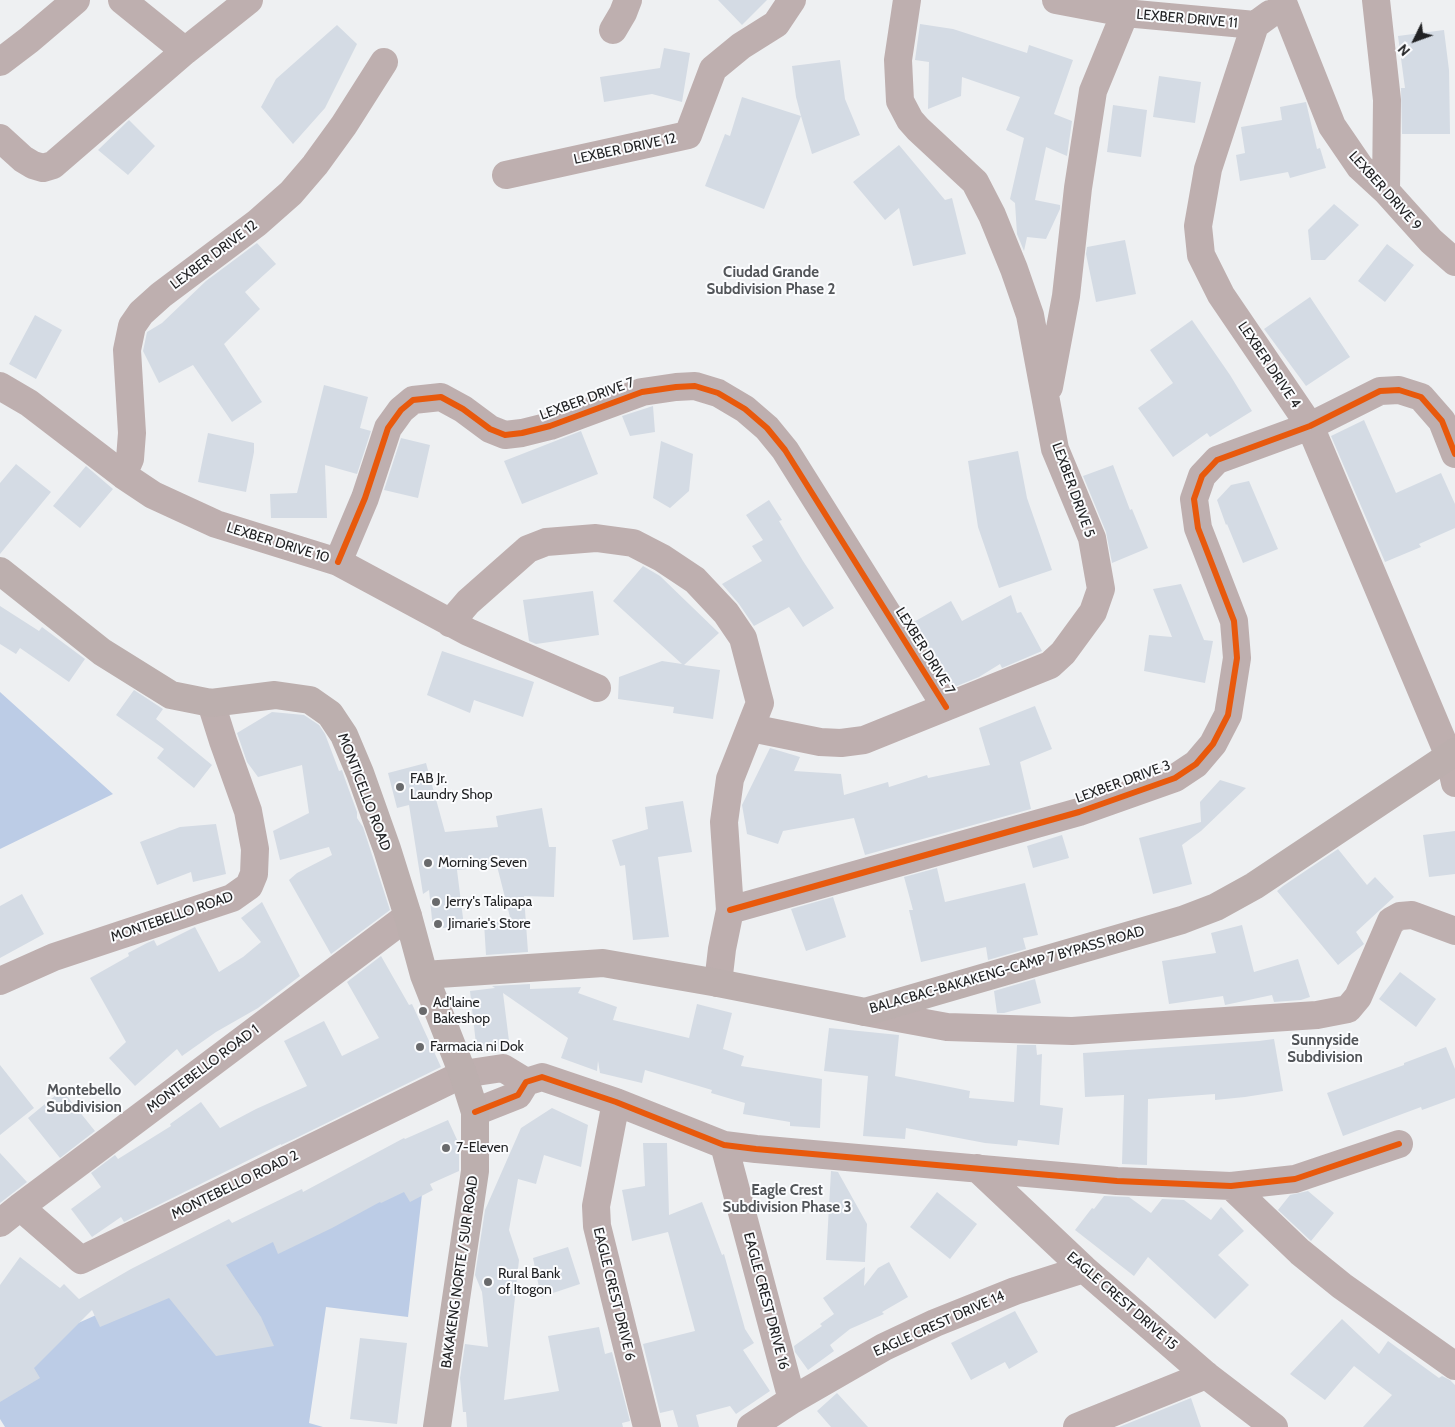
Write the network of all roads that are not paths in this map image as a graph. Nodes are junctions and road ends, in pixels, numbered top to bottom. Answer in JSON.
{"nodes":[{"id":1,"x":76,"y":0,"type":"edge"},
{"id":2,"x":122,"y":0,"type":"edge"},
{"id":3,"x":249,"y":0,"type":"edge"},
{"id":4,"x":628,"y":0,"type":"edge"},
{"id":5,"x":792,"y":0,"type":"edge"},
{"id":6,"x":907,"y":0,"type":"edge"},
{"id":7,"x":1056,"y":0,"type":"edge"},
{"id":8,"x":1376,"y":0,"type":"edge"},
{"id":9,"x":1282,"y":2,"type":"edge"},
{"id":10,"x":1125,"y":13,"type":"junction"},
{"id":11,"x":1255,"y":25,"type":"junction"},
{"id":12,"x":613,"y":30,"type":"dead end"},
{"id":13,"x":185,"y":51,"type":"junction"},
{"id":14,"x":0,"y":62,"type":"edge"},
{"id":15,"x":384,"y":62,"type":"dead end"},
{"id":16,"x":0,"y":138,"type":"edge"},
{"id":17,"x":506,"y":175,"type":"dead end"},
{"id":18,"x":1386,"y":191,"type":"junction"},
{"id":19,"x":1455,"y":262,"type":"edge"},
{"id":20,"x":0,"y":386,"type":"edge"},
{"id":21,"x":1046,"y":403,"type":"junction"},
{"id":22,"x":1310,"y":426,"type":"junction"},
{"id":23,"x":1455,"y":454,"type":"edge"},
{"id":24,"x":123,"y":475,"type":"junction"},
{"id":25,"x":338,"y":562,"type":"junction"},
{"id":26,"x":0,"y":571,"type":"edge"},
{"id":27,"x":450,"y":623,"type":"junction"},
{"id":28,"x":597,"y":688,"type":"dead end"},
{"id":29,"x":211,"y":703,"type":"junction"},
{"id":30,"x":946,"y":707,"type":"junction"},
{"id":31,"x":751,"y":728,"type":"junction"},
{"id":32,"x":1452,"y":754,"type":"edge"},
{"id":33,"x":1455,"y":783,"type":"edge"},
{"id":34,"x":730,"y":910,"type":"junction"},
{"id":35,"x":408,"y":916,"type":"junction"},
{"id":36,"x":1455,"y":932,"type":"edge"},
{"id":37,"x":424,"y":975,"type":"junction"},
{"id":38,"x":0,"y":980,"type":"edge"},
{"id":39,"x":718,"y":983,"type":"junction"},
{"id":40,"x":865,"y":1012,"type":"junction"},
{"id":41,"x":463,"y":1074,"type":"junction"},
{"id":42,"x":526,"y":1082,"type":"junction"},
{"id":43,"x":616,"y":1102,"type":"junction"},
{"id":44,"x":475,"y":1112,"type":"junction"},
{"id":45,"x":1399,"y":1144,"type":"dead end"},
{"id":46,"x":724,"y":1145,"type":"junction"},
{"id":47,"x":977,"y":1168,"type":"junction"},
{"id":48,"x":1230,"y":1186,"type":"junction"},
{"id":49,"x":10,"y":1215,"type":"edge"},
{"id":50,"x":1084,"y":1269,"type":"junction"},
{"id":51,"x":1455,"y":1366,"type":"edge"},
{"id":52,"x":1206,"y":1375,"type":"junction"},
{"id":53,"x":792,"y":1400,"type":"junction"},
{"id":54,"x":437,"y":1427,"type":"edge"},
{"id":55,"x":647,"y":1427,"type":"edge"},
{"id":56,"x":751,"y":1427,"type":"edge"},
{"id":57,"x":1077,"y":1427,"type":"edge"},
{"id":58,"x":1274,"y":1427,"type":"edge"}],
"edges":[{"from":1,"to":14,"type":"street"},
{"from":2,"to":13,"type":"street"},
{"from":3,"to":13,"type":"street"},
{"from":4,"to":12,"type":"street"},
{"from":5,"to":17,"type":"street","name":"LEXBER DRIVE 12"},
{"from":6,"to":21,"type":"street","name":"LEXBER DRIVE 5"},
{"from":7,"to":10,"type":"street","name":"LEXBER DRIVE 11"},
{"from":8,"to":18,"type":"street"},
{"from":9,"to":11,"type":"street","name":"LEXBER DRIVE 11"},
{"from":9,"to":18,"type":"street","name":"LEXBER DRIVE 9"},
{"from":10,"to":11,"type":"street","name":"LEXBER DRIVE 11"},
{"from":10,"to":21,"type":"street","name":"LEXBER DRIVE 5"},
{"from":11,"to":22,"type":"street","name":"LEXBER DRIVE 4"},
{"from":13,"to":16,"type":"street"},
{"from":15,"to":24,"type":"street","name":"LEXBER DRIVE 12"},
{"from":18,"to":19,"type":"street","name":"LEXBER DRIVE 9"},
{"from":20,"to":24,"type":"street","name":"LEXBER DRIVE 10"},
{"from":21,"to":30,"type":"street","name":"LEXBER DRIVE 5"},
{"from":22,"to":23,"type":"street","name":"LEXBER DRIVE 3"},
{"from":22,"to":32,"type":"street","name":"LEXBER DRIVE 4"},
{"from":22,"to":34,"type":"street","name":"LEXBER DRIVE 3"},
{"from":24,"to":25,"type":"street","name":"LEXBER DRIVE 10"},
{"from":25,"to":27,"type":"street","name":"LEXBER DRIVE 10"},
{"from":25,"to":30,"type":"street","name":"LEXBER DRIVE 7"},
{"from":26,"to":29,"type":"main road","name":"MONTICELLO ROAD"},
{"from":27,"to":28,"type":"street","name":"LEXBER DRIVE 10"},
{"from":27,"to":31,"type":"street"},
{"from":29,"to":35,"type":"main road","name":"MONTICELLO ROAD"},
{"from":29,"to":38,"type":"street","name":"MONTEBELLO ROAD"},
{"from":30,"to":31,"type":"street","name":"LEXBER DRIVE 5"},
{"from":31,"to":34,"type":"street"},
{"from":32,"to":33,"type":"street","name":"LEXBER DRIVE 4"},
{"from":32,"to":40,"type":"main road","name":"BALACBAC-BAKAKENG-CAMP 7 BYPASS ROAD"},
{"from":34,"to":39,"type":"street"},
{"from":35,"to":37,"type":"main road","name":"MONTICELLO ROAD"},
{"from":35,"to":49,"type":"street","name":"MONTEBELLO ROAD 1"},
{"from":36,"to":40,"type":"street"},
{"from":37,"to":39,"type":"main road","name":"BALACBAC-BAKAKENG-CAMP 7 BYPASS ROAD"},
{"from":37,"to":41,"type":"main road","name":"BAKAKENG NORTE / SUR ROAD"},
{"from":39,"to":40,"type":"main road","name":"BALACBAC-BAKAKENG-CAMP 7 BYPASS ROAD"},
{"from":41,"to":42,"type":"street"},
{"from":41,"to":44,"type":"main road","name":"BAKAKENG NORTE / SUR ROAD"},
{"from":41,"to":49,"type":"street","name":"MONTEBELLO ROAD 2"},
{"from":42,"to":43,"type":"street"},
{"from":42,"to":44,"type":"street"},
{"from":43,"to":46,"type":"street"},
{"from":43,"to":55,"type":"street","name":"EAGLE CREST DRIVE 6"},
{"from":44,"to":54,"type":"main road","name":"BAKAKENG NORTE / SUR ROAD"},
{"from":45,"to":48,"type":"street"},
{"from":46,"to":47,"type":"street"},
{"from":46,"to":53,"type":"street","name":"EAGLE CREST DRIVE 16"},
{"from":47,"to":48,"type":"street"},
{"from":47,"to":50,"type":"street","name":"EAGLE CREST DRIVE 15"},
{"from":48,"to":51,"type":"street"},
{"from":50,"to":52,"type":"street","name":"EAGLE CREST DRIVE 15"},
{"from":50,"to":53,"type":"street","name":"EAGLE CREST DRIVE 14"},
{"from":52,"to":57,"type":"street"},
{"from":52,"to":58,"type":"street","name":"EAGLE CREST DRIVE 15"},
{"from":53,"to":56,"type":"street","name":"EAGLE CREST DRIVE 14"}]}
